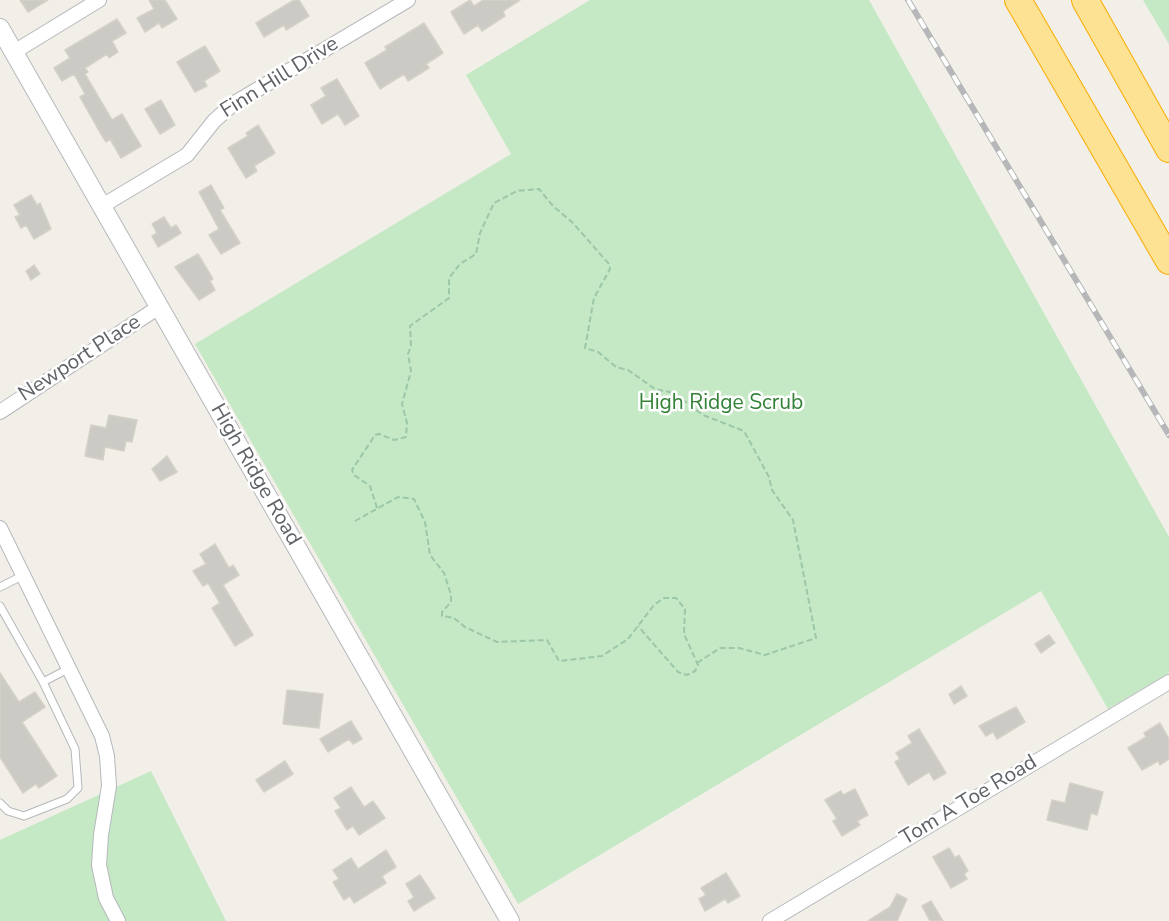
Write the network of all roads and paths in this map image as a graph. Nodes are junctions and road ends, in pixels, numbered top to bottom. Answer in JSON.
{"nodes":[{"id":1,"x":99,"y":0,"type":"edge"},
{"id":2,"x":408,"y":0,"type":"edge"},
{"id":3,"x":1002,"y":0,"type":"edge"},
{"id":4,"x":1018,"y":0,"type":"edge"},
{"id":5,"x":1084,"y":0,"type":"edge"},
{"id":6,"x":0,"y":28,"type":"edge"},
{"id":7,"x":1037,"y":34,"type":"junction"},
{"id":8,"x":14,"y":52,"type":"junction"},
{"id":9,"x":1169,"y":149,"type":"edge"},
{"id":10,"x":102,"y":206,"type":"junction"},
{"id":11,"x":1169,"y":261,"type":"edge"},
{"id":12,"x":159,"y":307,"type":"junction"},
{"id":13,"x":0,"y":412,"type":"edge"},
{"id":14,"x":377,"y":508,"type":"junction"},
{"id":15,"x":355,"y":520,"type":"dead end"},
{"id":16,"x":0,"y":528,"type":"edge"},
{"id":17,"x":24,"y":575,"type":"junction"},
{"id":18,"x":0,"y":586,"type":"edge"},
{"id":19,"x":0,"y":606,"type":"edge"},
{"id":20,"x":638,"y":626,"type":"junction"},
{"id":21,"x":697,"y":663,"type":"junction"},
{"id":22,"x":70,"y":668,"type":"junction"},
{"id":23,"x":43,"y":682,"type":"junction"},
{"id":24,"x":1169,"y":682,"type":"edge"},
{"id":25,"x":0,"y":803,"type":"edge"},
{"id":26,"x":504,"y":919,"type":"edge"},
{"id":27,"x":118,"y":921,"type":"edge"},
{"id":28,"x":770,"y":921,"type":"edge"}],
"edges":[{"from":1,"to":8,"type":"street"},
{"from":2,"to":10,"type":"street","name":"Finn Hill Drive"},
{"from":3,"to":7,"type":"highway"},
{"from":4,"to":7,"type":"highway"},
{"from":5,"to":9,"type":"highway"},
{"from":6,"to":8,"type":"street","name":"High Ridge Road"},
{"from":7,"to":11,"type":"highway"},
{"from":8,"to":10,"type":"street","name":"High Ridge Road"},
{"from":10,"to":12,"type":"street","name":"High Ridge Road"},
{"from":12,"to":13,"type":"street","name":"Newport Place"},
{"from":12,"to":26,"type":"street","name":"High Ridge Road"},
{"from":14,"to":15,"type":"path"},
{"from":14,"to":20,"type":"path"},
{"from":14,"to":21,"type":"path"},
{"from":16,"to":17,"type":"street"},
{"from":17,"to":18,"type":"lane"},
{"from":17,"to":22,"type":"street"},
{"from":19,"to":23,"type":"lane"},
{"from":20,"to":21,"type":"path"},
{"from":20,"to":21,"type":"path"},
{"from":22,"to":23,"type":"lane"},
{"from":22,"to":27,"type":"street"},
{"from":23,"to":25,"type":"lane"},
{"from":24,"to":28,"type":"street","name":"Tom A Toe Road"}]}
